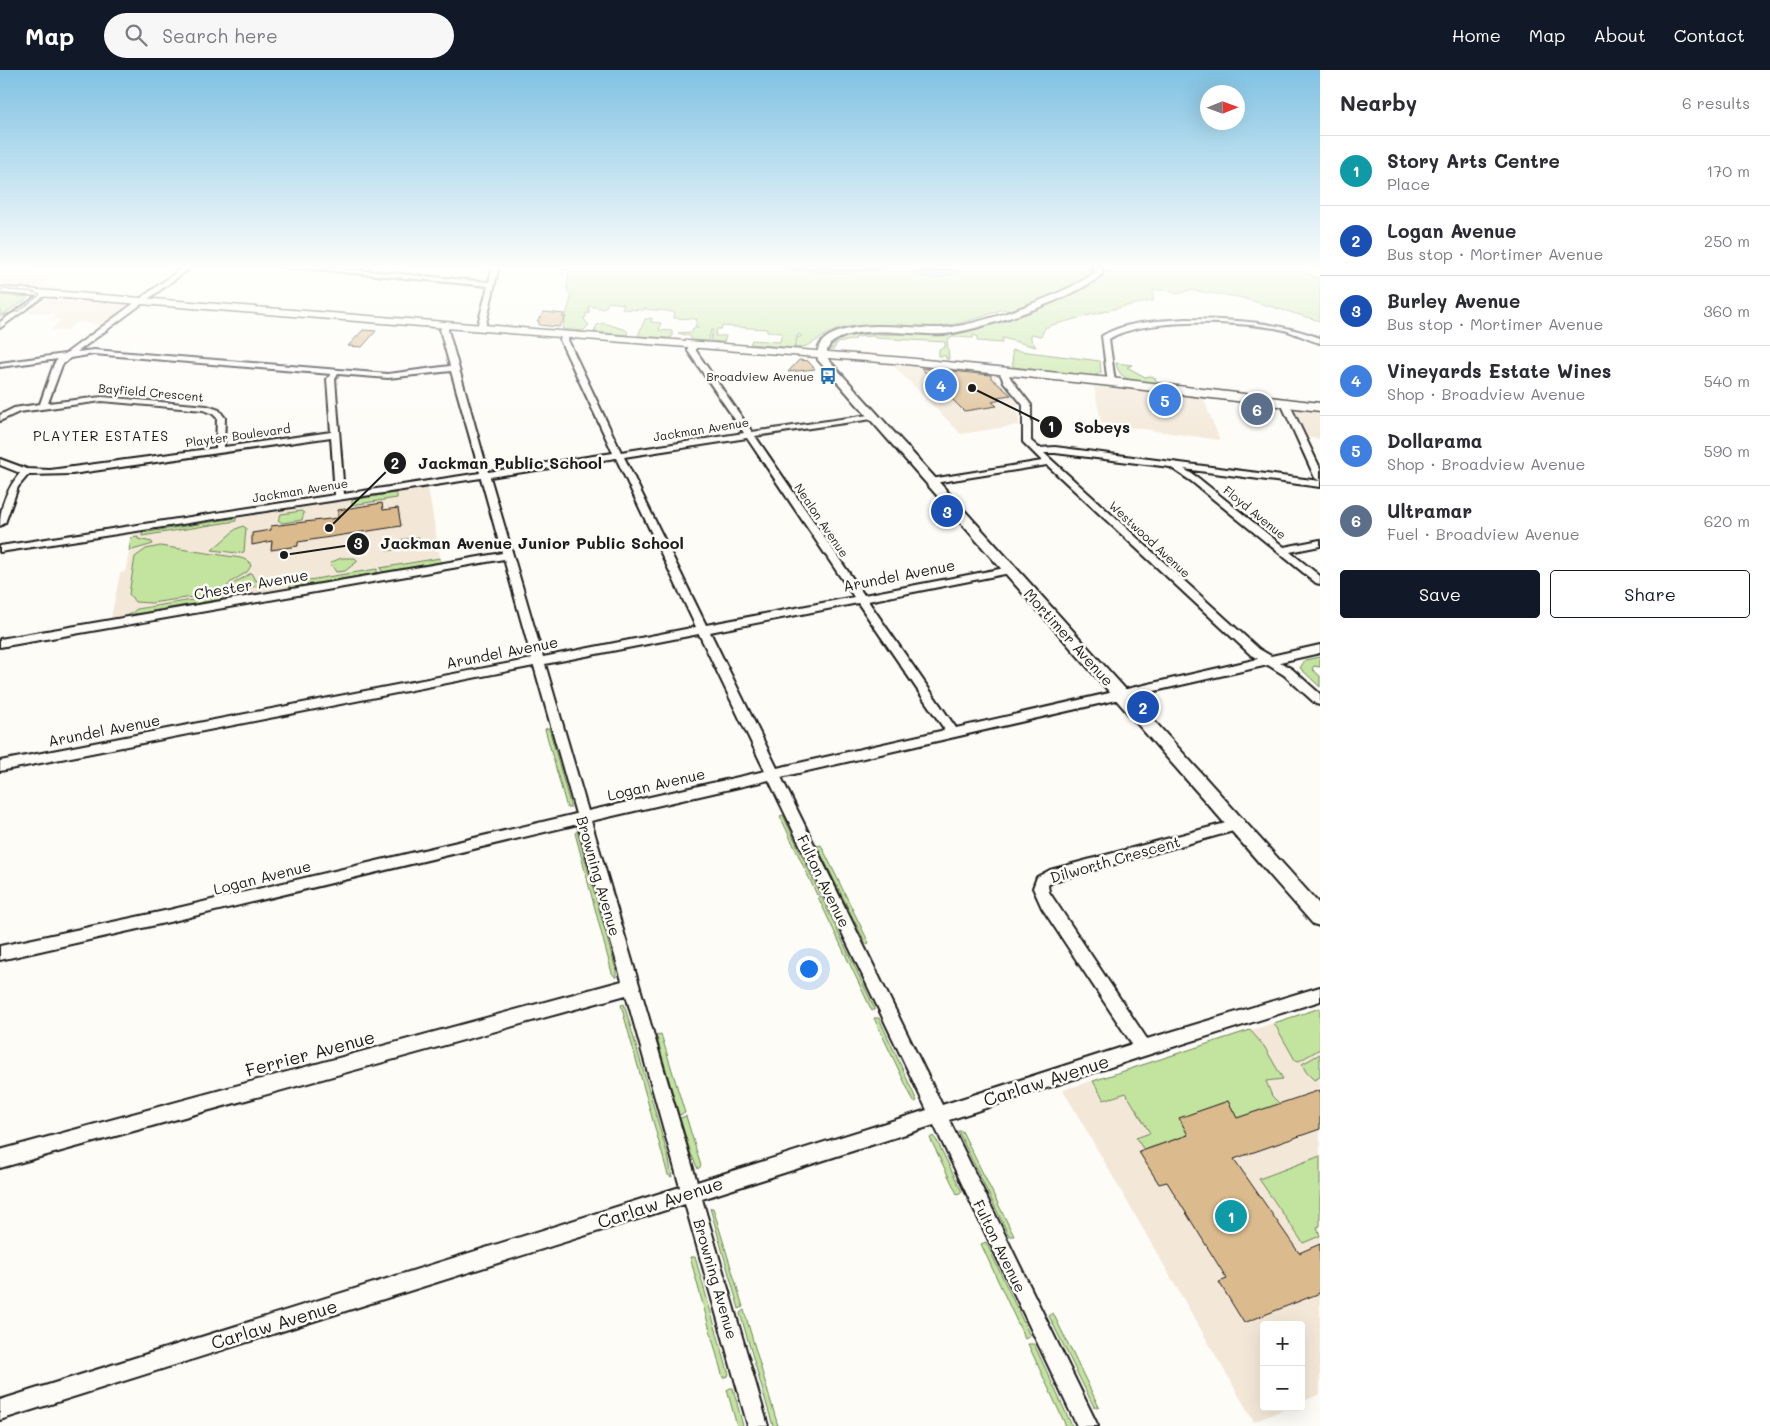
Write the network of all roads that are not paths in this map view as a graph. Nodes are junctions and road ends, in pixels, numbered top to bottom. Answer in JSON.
{"nodes":[{"id":1,"x":106,"y":328,"type":"edge"},
{"id":2,"x":445,"y":328,"type":"edge"},
{"id":3,"x":484,"y":328,"type":"edge"},
{"id":4,"x":955,"y":328,"type":"edge"},
{"id":5,"x":1128,"y":328,"type":"edge"},
{"id":6,"x":1283,"y":328,"type":"edge"},
{"id":7,"x":565,"y":335,"type":"junction"},
{"id":8,"x":1320,"y":341,"type":"edge"},
{"id":9,"x":692,"y":344,"type":"junction"},
{"id":10,"x":822,"y":354,"type":"junction"},
{"id":11,"x":69,"y":355,"type":"junction"},
{"id":12,"x":0,"y":365,"type":"edge"},
{"id":13,"x":454,"y":368,"type":"junction"},
{"id":14,"x":1003,"y":371,"type":"junction"},
{"id":15,"x":336,"y":372,"type":"junction"},
{"id":16,"x":1112,"y":382,"type":"junction"},
{"id":17,"x":1285,"y":403,"type":"junction"},
{"id":18,"x":43,"y":406,"type":"junction"},
{"id":19,"x":1320,"y":407,"type":"edge"},
{"id":20,"x":872,"y":416,"type":"junction"},
{"id":21,"x":0,"y":418,"type":"edge"},
{"id":22,"x":335,"y":434,"type":"junction"},
{"id":23,"x":748,"y":434,"type":"junction"},
{"id":24,"x":220,"y":450,"type":"junction"},
{"id":25,"x":1037,"y":451,"type":"junction"},
{"id":26,"x":618,"y":454,"type":"junction"},
{"id":27,"x":0,"y":462,"type":"edge"},
{"id":28,"x":1050,"y":462,"type":"junction"},
{"id":29,"x":1172,"y":466,"type":"junction"},
{"id":30,"x":26,"y":472,"type":"junction"},
{"id":31,"x":485,"y":474,"type":"junction"},
{"id":32,"x":1320,"y":478,"type":"edge"},
{"id":33,"x":931,"y":482,"type":"junction"},
{"id":34,"x":1320,"y":484,"type":"edge"},
{"id":35,"x":340,"y":496,"type":"junction"},
{"id":36,"x":0,"y":524,"type":"edge"},
{"id":37,"x":1320,"y":543,"type":"edge"},
{"id":38,"x":0,"y":549,"type":"edge"},
{"id":39,"x":1282,"y":550,"type":"junction"},
{"id":40,"x":508,"y":555,"type":"junction"},
{"id":41,"x":1010,"y":570,"type":"junction"},
{"id":42,"x":1320,"y":581,"type":"edge"},
{"id":43,"x":861,"y":599,"type":"junction"},
{"id":44,"x":703,"y":629,"type":"junction"},
{"id":45,"x":0,"y":643,"type":"edge"},
{"id":46,"x":1320,"y":649,"type":"edge"},
{"id":47,"x":1269,"y":661,"type":"junction"},
{"id":48,"x":538,"y":662,"type":"junction"},
{"id":49,"x":1120,"y":695,"type":"junction"},
{"id":50,"x":1320,"y":701,"type":"edge"},
{"id":51,"x":953,"y":733,"type":"junction"},
{"id":52,"x":0,"y":766,"type":"edge"},
{"id":53,"x":773,"y":774,"type":"junction"},
{"id":54,"x":582,"y":818,"type":"junction"},
{"id":55,"x":1237,"y":826,"type":"junction"},
{"id":56,"x":1320,"y":918,"type":"edge"},
{"id":57,"x":0,"y":953,"type":"edge"},
{"id":58,"x":631,"y":986,"type":"junction"},
{"id":59,"x":1320,"y":994,"type":"edge"},
{"id":60,"x":1144,"y":1048,"type":"junction"},
{"id":61,"x":937,"y":1116,"type":"junction"},
{"id":62,"x":0,"y":1158,"type":"edge"},
{"id":63,"x":691,"y":1192,"type":"junction"},
{"id":64,"x":0,"y":1410,"type":"edge"},
{"id":65,"x":758,"y":1426,"type":"edge"},
{"id":66,"x":1088,"y":1426,"type":"edge"}],
"edges":[{"from":1,"to":11,"type":"street"},
{"from":2,"to":13,"type":"street","name":"Browning Avenue"},
{"from":3,"to":7,"type":"main road"},
{"from":4,"to":10,"type":"street"},
{"from":5,"to":16,"type":"street"},
{"from":6,"to":8,"type":"street"},
{"from":7,"to":9,"type":"main road"},
{"from":7,"to":26,"type":"street","name":"Fulton Avenue"},
{"from":9,"to":10,"type":"main road"},
{"from":9,"to":23,"type":"street","name":"Nealon Avenue"},
{"from":10,"to":14,"type":"main road"},
{"from":10,"to":20,"type":"street","name":"Mortimer Avenue"},
{"from":11,"to":12,"type":"street"},
{"from":11,"to":15,"type":"street"},
{"from":11,"to":18,"type":"street"},
{"from":13,"to":15,"type":"street"},
{"from":13,"to":31,"type":"street","name":"Browning Avenue"},
{"from":14,"to":16,"type":"main road"},
{"from":14,"to":25,"type":"street","name":"Westwood Avenue"},
{"from":15,"to":22,"type":"street"},
{"from":16,"to":17,"type":"main road"},
{"from":17,"to":19,"type":"main road"},
{"from":17,"to":32,"type":"street"},
{"from":18,"to":21,"type":"street"},
{"from":18,"to":24,"type":"street","name":"Bayfield Crescent"},
{"from":20,"to":23,"type":"street","name":"Jackman Avenue"},
{"from":20,"to":33,"type":"street","name":"Mortimer Avenue"},
{"from":22,"to":24,"type":"street","name":"Playter Boulevard"},
{"from":22,"to":35,"type":"street"},
{"from":23,"to":26,"type":"street","name":"Jackman Avenue"},
{"from":23,"to":43,"type":"street","name":"Nealon Avenue"},
{"from":24,"to":30,"type":"street","name":"Playter Boulevard"},
{"from":25,"to":28,"type":"street","name":"Westwood Avenue"},
{"from":25,"to":29,"type":"street"},
{"from":26,"to":31,"type":"street","name":"Jackman Avenue"},
{"from":26,"to":44,"type":"street","name":"Fulton Avenue"},
{"from":27,"to":30,"type":"street","name":"Playter Boulevard"},
{"from":28,"to":33,"type":"street"},
{"from":28,"to":47,"type":"street","name":"Westwood Avenue"},
{"from":29,"to":34,"type":"street"},
{"from":29,"to":39,"type":"street","name":"Floyd Avenue"},
{"from":30,"to":36,"type":"street"},
{"from":31,"to":35,"type":"street","name":"Jackman Avenue"},
{"from":31,"to":40,"type":"street","name":"Browning Avenue"},
{"from":33,"to":41,"type":"street","name":"Mortimer Avenue"},
{"from":35,"to":38,"type":"street","name":"Jackman Avenue"},
{"from":37,"to":39,"type":"street"},
{"from":39,"to":42,"type":"street","name":"Floyd Avenue"},
{"from":40,"to":45,"type":"street","name":"Chester Avenue"},
{"from":40,"to":48,"type":"street","name":"Browning Avenue"},
{"from":41,"to":43,"type":"street","name":"Arundel Avenue"},
{"from":41,"to":49,"type":"street","name":"Mortimer Avenue"},
{"from":43,"to":44,"type":"street","name":"Arundel Avenue"},
{"from":43,"to":51,"type":"street","name":"Nealon Avenue"},
{"from":44,"to":48,"type":"street","name":"Arundel Avenue"},
{"from":44,"to":53,"type":"street","name":"Fulton Avenue"},
{"from":46,"to":47,"type":"street","name":"Logan Avenue"},
{"from":47,"to":49,"type":"street","name":"Logan Avenue"},
{"from":47,"to":50,"type":"street","name":"Westwood Avenue"},
{"from":48,"to":52,"type":"street","name":"Arundel Avenue"},
{"from":48,"to":54,"type":"street","name":"Browning Avenue"},
{"from":49,"to":51,"type":"street","name":"Logan Avenue"},
{"from":49,"to":55,"type":"street","name":"Mortimer Avenue"},
{"from":51,"to":53,"type":"street","name":"Logan Avenue"},
{"from":53,"to":54,"type":"street","name":"Logan Avenue"},
{"from":53,"to":61,"type":"street","name":"Fulton Avenue"},
{"from":54,"to":57,"type":"street","name":"Logan Avenue"},
{"from":54,"to":58,"type":"street","name":"Browning Avenue"},
{"from":55,"to":56,"type":"street","name":"Mortimer Avenue"},
{"from":55,"to":60,"type":"street","name":"Dilworth Crescent"},
{"from":58,"to":62,"type":"street","name":"Ferrier Avenue"},
{"from":58,"to":63,"type":"street","name":"Browning Avenue"},
{"from":59,"to":60,"type":"street","name":"Carlaw Avenue"},
{"from":60,"to":61,"type":"street","name":"Carlaw Avenue"},
{"from":61,"to":63,"type":"street","name":"Carlaw Avenue"},
{"from":61,"to":66,"type":"street","name":"Fulton Avenue"},
{"from":63,"to":64,"type":"street","name":"Carlaw Avenue"},
{"from":63,"to":65,"type":"street","name":"Browning Avenue"}]}
